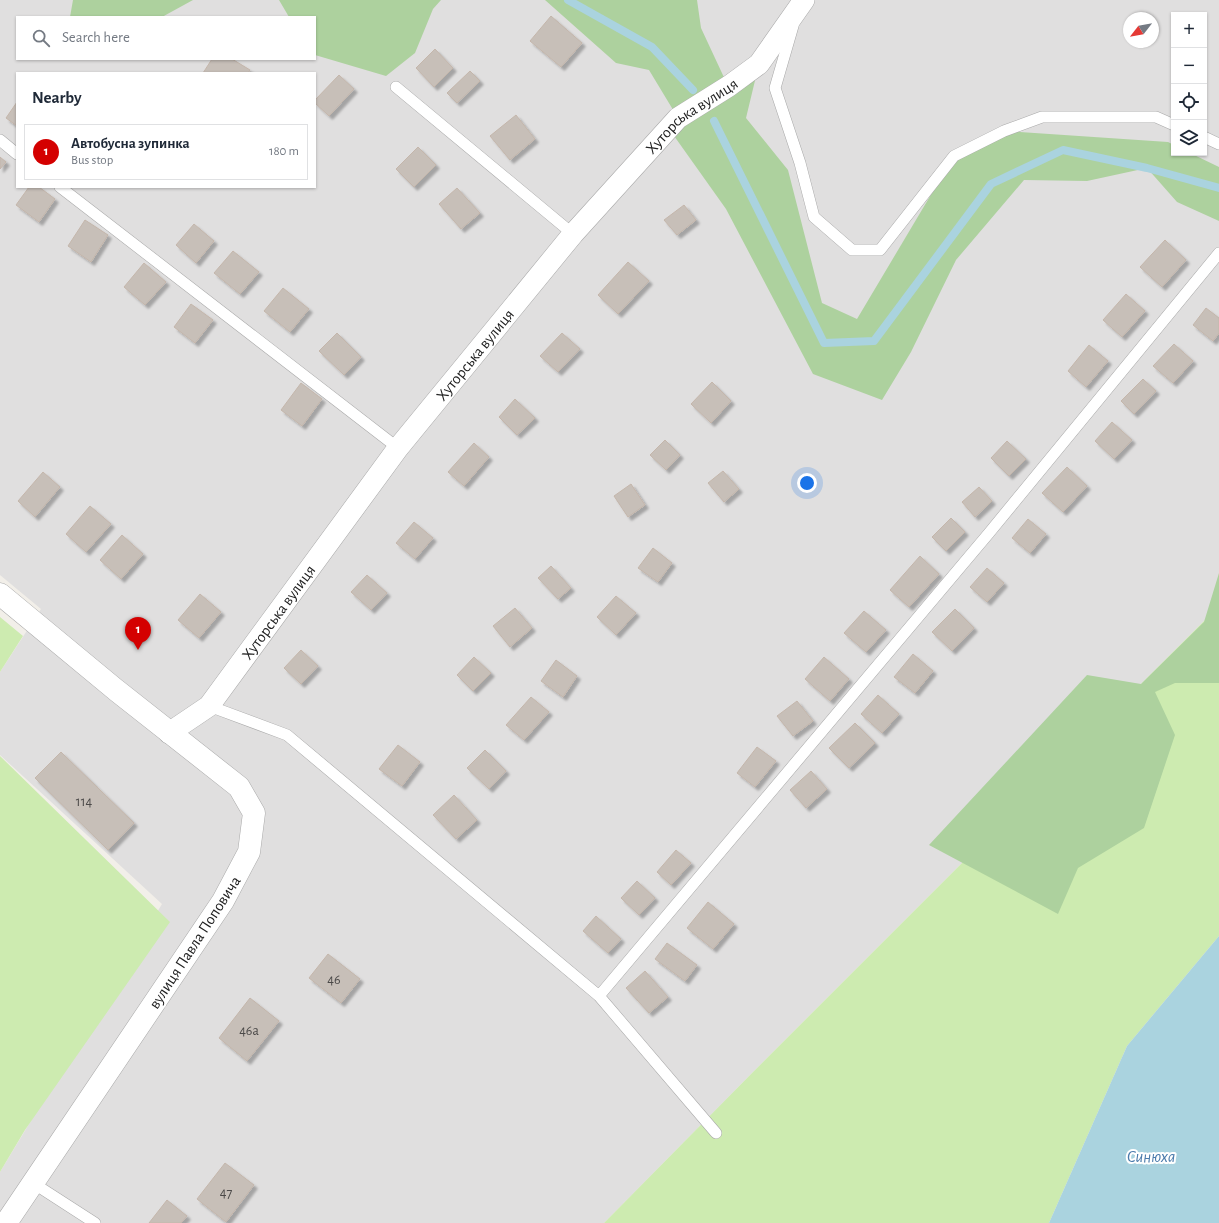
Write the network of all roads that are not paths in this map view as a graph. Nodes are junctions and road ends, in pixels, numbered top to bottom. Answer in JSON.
{"nodes":[{"id":1,"x":802,"y":2,"type":"edge"},
{"id":2,"x":396,"y":87,"type":"dead end"},
{"id":3,"x":1171,"y":124,"type":"edge"},
{"id":4,"x":1207,"y":138,"type":"edge"},
{"id":5,"x":0,"y":140,"type":"edge"},
{"id":6,"x":1219,"y":144,"type":"edge"},
{"id":7,"x":16,"y":153,"type":"edge"},
{"id":8,"x":61,"y":188,"type":"edge"},
{"id":9,"x":573,"y":234,"type":"junction"},
{"id":10,"x":1219,"y":253,"type":"edge"},
{"id":11,"x":398,"y":448,"type":"junction"},
{"id":12,"x":0,"y":594,"type":"edge"},
{"id":13,"x":209,"y":706,"type":"junction"},
{"id":14,"x":169,"y":733,"type":"junction"},
{"id":15,"x":599,"y":996,"type":"junction"},
{"id":16,"x":716,"y":1132,"type":"dead end"},
{"id":17,"x":34,"y":1183,"type":"junction"},
{"id":18,"x":6,"y":1223,"type":"edge"},
{"id":19,"x":95,"y":1223,"type":"edge"}],
"edges":[{"from":1,"to":3,"type":"lane"},
{"from":1,"to":9,"type":"street","name":"Хуторська вулиця"},
{"from":2,"to":9,"type":"lane"},
{"from":4,"to":6,"type":"lane"},
{"from":5,"to":7,"type":"lane"},
{"from":8,"to":11,"type":"lane"},
{"from":9,"to":11,"type":"street","name":"Хуторська вулиця"},
{"from":10,"to":15,"type":"lane"},
{"from":11,"to":13,"type":"street","name":"Хуторська вулиця"},
{"from":12,"to":14,"type":"street","name":"вулиця Павла Поповича"},
{"from":13,"to":14,"type":"street","name":"Хуторська вулиця"},
{"from":13,"to":15,"type":"lane"},
{"from":14,"to":17,"type":"street","name":"вулиця Павла Поповича"},
{"from":15,"to":16,"type":"lane"},
{"from":17,"to":18,"type":"street","name":"вулиця Павла Поповича"},
{"from":17,"to":19,"type":"lane"}]}
